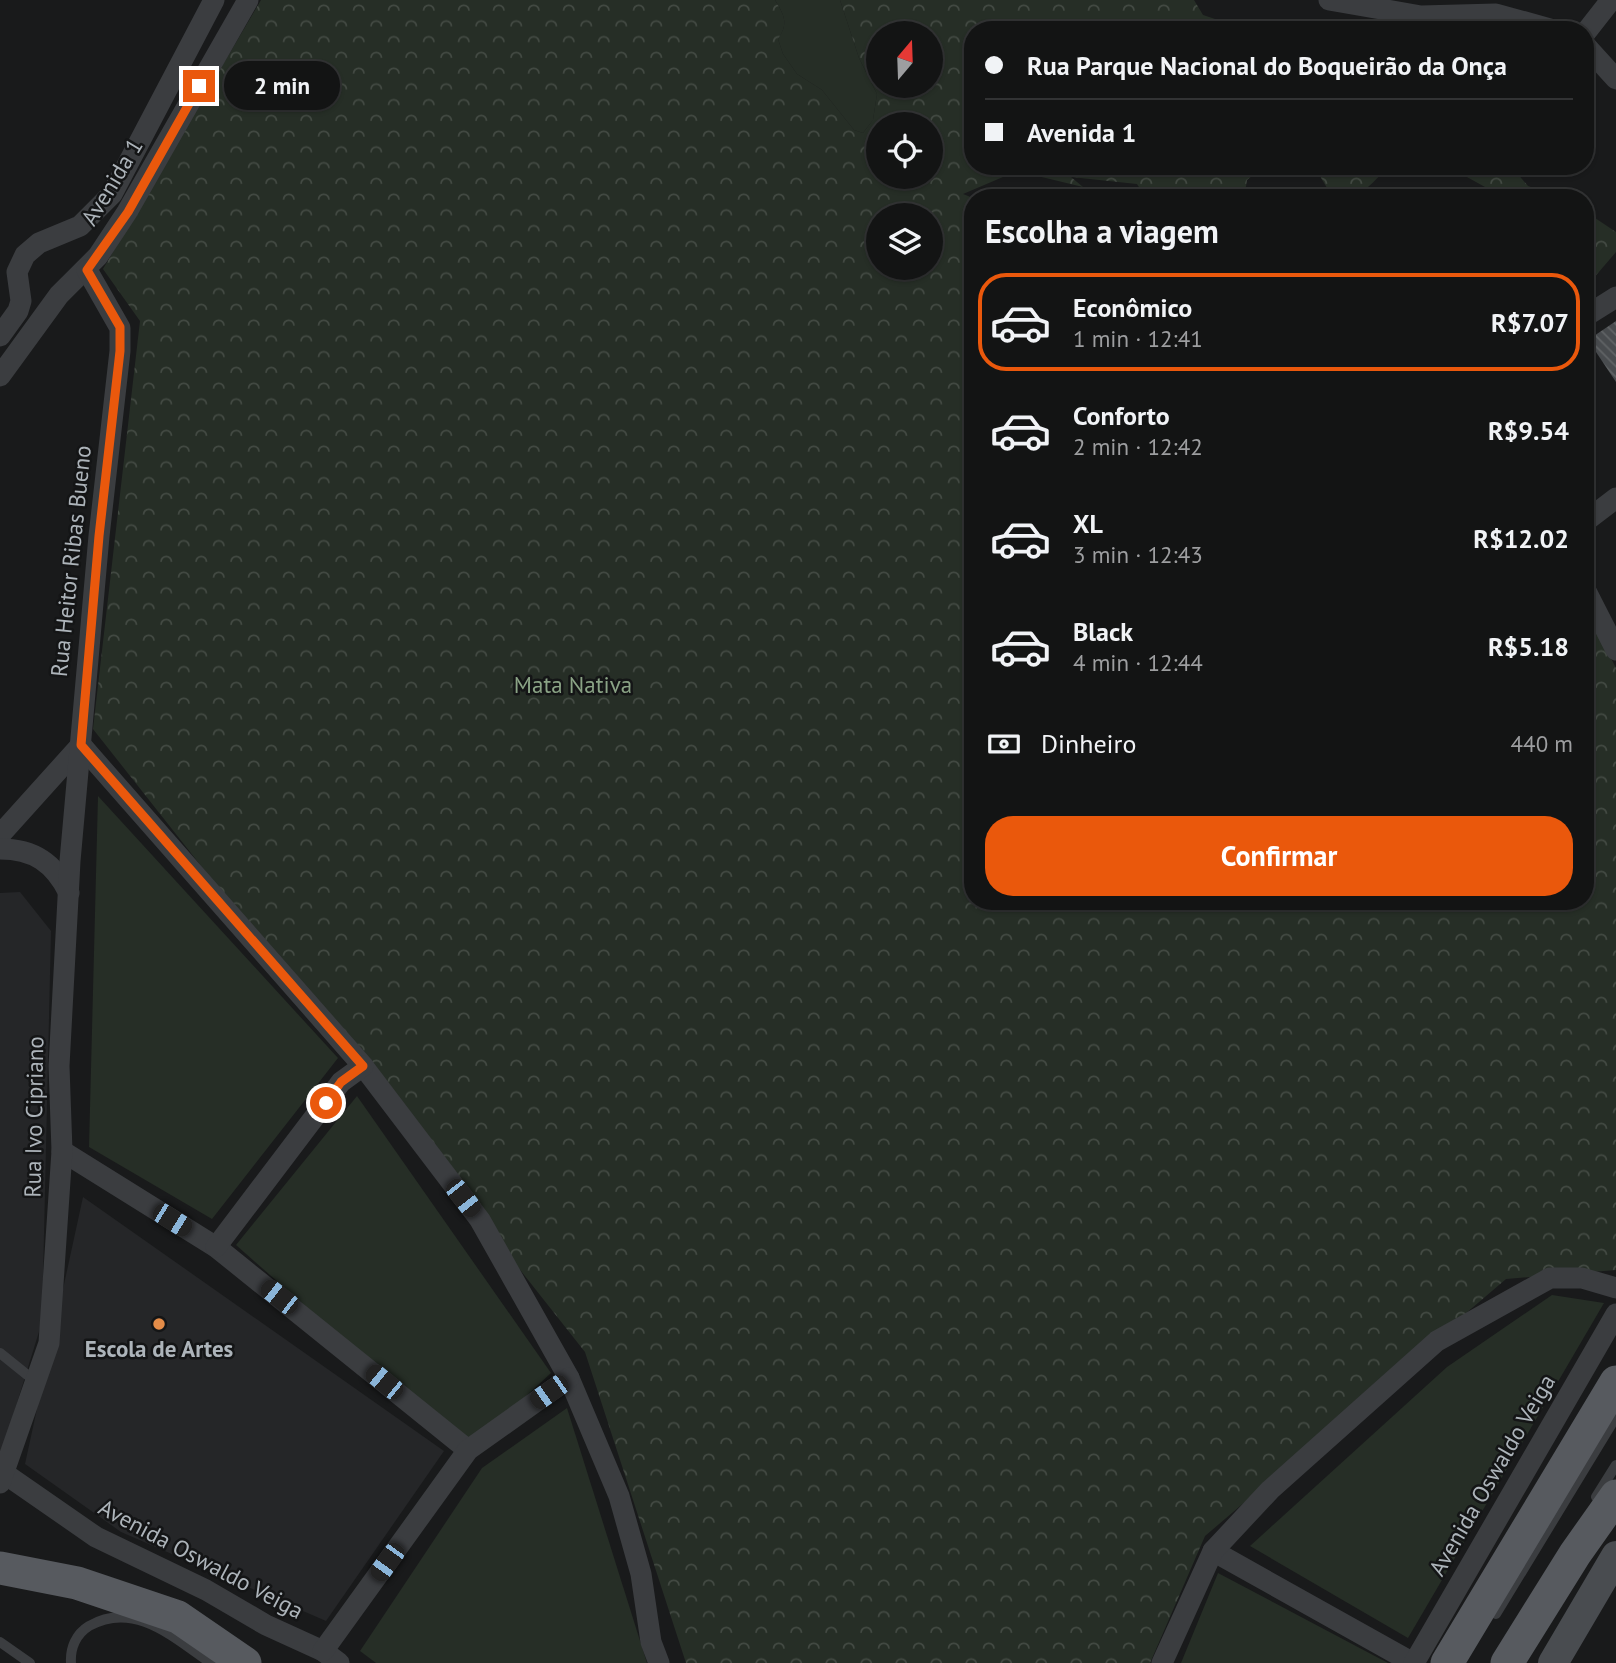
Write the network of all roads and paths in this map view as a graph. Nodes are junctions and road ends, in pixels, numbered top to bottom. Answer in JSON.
{"nodes":[{"id":1,"x":214,"y":0,"type":"edge"},
{"id":2,"x":248,"y":0,"type":"edge"},
{"id":3,"x":1329,"y":0,"type":"edge"},
{"id":4,"x":1611,"y":0,"type":"edge"},
{"id":5,"x":1421,"y":8,"type":"edge"},
{"id":6,"x":1519,"y":21,"type":"edge"},
{"id":7,"x":1594,"y":22,"type":"edge"},
{"id":8,"x":1594,"y":55,"type":"edge"},
{"id":9,"x":1616,"y":79,"type":"edge"},
{"id":10,"x":87,"y":270,"type":"junction"},
{"id":11,"x":12,"y":272,"type":"edge"},
{"id":12,"x":59,"y":295,"type":"junction"},
{"id":13,"x":1616,"y":298,"type":"edge"},
{"id":14,"x":1594,"y":311,"type":"edge"},
{"id":15,"x":0,"y":336,"type":"edge"},
{"id":16,"x":0,"y":376,"type":"edge"},
{"id":17,"x":1616,"y":498,"type":"edge"},
{"id":18,"x":1594,"y":515,"type":"edge"},
{"id":19,"x":1594,"y":607,"type":"edge"},
{"id":20,"x":1616,"y":650,"type":"edge"},
{"id":21,"x":81,"y":745,"type":"junction"},
{"id":22,"x":0,"y":835,"type":"edge"},
{"id":23,"x":0,"y":849,"type":"edge"},
{"id":24,"x":69,"y":895,"type":"junction"},
{"id":25,"x":363,"y":1066,"type":"junction"},
{"id":26,"x":62,"y":1152,"type":"junction"},
{"id":27,"x":216,"y":1247,"type":"junction"},
{"id":28,"x":1616,"y":1288,"type":"edge"},
{"id":29,"x":1616,"y":1314,"type":"edge"},
{"id":30,"x":0,"y":1353,"type":"edge"},
{"id":31,"x":569,"y":1378,"type":"junction"},
{"id":32,"x":1616,"y":1381,"type":"edge"},
{"id":33,"x":36,"y":1382,"type":"junction"},
{"id":34,"x":1616,"y":1417,"type":"edge"},
{"id":35,"x":468,"y":1450,"type":"junction"},
{"id":36,"x":1616,"y":1465,"type":"edge"},
{"id":37,"x":3,"y":1478,"type":"edge"},
{"id":38,"x":1616,"y":1496,"type":"edge"},
{"id":39,"x":1587,"y":1512,"type":"dead end"},
{"id":40,"x":1565,"y":1547,"type":"dead end"},
{"id":41,"x":1213,"y":1551,"type":"junction"},
{"id":42,"x":1616,"y":1556,"type":"edge"},
{"id":43,"x":0,"y":1568,"type":"edge"},
{"id":44,"x":1487,"y":1628,"type":"dead end"},
{"id":45,"x":0,"y":1642,"type":"edge"},
{"id":46,"x":331,"y":1657,"type":"edge"},
{"id":47,"x":30,"y":1663,"type":"edge"},
{"id":48,"x":71,"y":1663,"type":"edge"},
{"id":49,"x":211,"y":1663,"type":"edge"},
{"id":50,"x":245,"y":1663,"type":"edge"},
{"id":51,"x":659,"y":1663,"type":"edge"},
{"id":52,"x":1162,"y":1663,"type":"edge"},
{"id":53,"x":1413,"y":1663,"type":"edge"},
{"id":54,"x":1447,"y":1663,"type":"edge"},
{"id":55,"x":1492,"y":1663,"type":"edge"},
{"id":56,"x":1507,"y":1663,"type":"edge"},
{"id":57,"x":1552,"y":1663,"type":"edge"}],
"edges":[{"from":1,"to":11,"type":"street","name":"Avenida 1"},
{"from":2,"to":10,"type":"street","name":"Avenida 1"},
{"from":3,"to":5,"type":"street"},
{"from":4,"to":7,"type":"street"},
{"from":5,"to":6,"type":"street"},
{"from":8,"to":9,"type":"street"},
{"from":10,"to":12,"type":"street","name":"Avenida 1"},
{"from":10,"to":21,"type":"street","name":"Rua Heitor Ribas Bueno"},
{"from":11,"to":12,"type":"street"},
{"from":11,"to":15,"type":"street"},
{"from":12,"to":16,"type":"street","name":"Avenida 1"},
{"from":13,"to":14,"type":"street"},
{"from":17,"to":18,"type":"street"},
{"from":19,"to":20,"type":"street"},
{"from":21,"to":22,"type":"street"},
{"from":21,"to":24,"type":"street","name":"Rua Ivo Cipriano"},
{"from":21,"to":25,"type":"street"},
{"from":23,"to":24,"type":"street"},
{"from":24,"to":26,"type":"street","name":"Rua Ivo Cipriano"},
{"from":25,"to":27,"type":"street"},
{"from":25,"to":31,"type":"street"},
{"from":26,"to":27,"type":"street"},
{"from":26,"to":33,"type":"street","name":"Rua Ivo Cipriano"},
{"from":27,"to":35,"type":"street"},
{"from":28,"to":41,"type":"street"},
{"from":29,"to":53,"type":"street","name":"Avenida Oswaldo Veiga"},
{"from":30,"to":33,"type":"lane"},
{"from":31,"to":35,"type":"street"},
{"from":31,"to":51,"type":"street"},
{"from":32,"to":54,"type":"main road"},
{"from":33,"to":37,"type":"street","name":"Rua Ivo Cipriano"},
{"from":34,"to":44,"type":"lane"},
{"from":35,"to":46,"type":"street"},
{"from":36,"to":39,"type":"lane"},
{"from":37,"to":46,"type":"street","name":"Avenida Oswaldo Veiga"},
{"from":38,"to":56,"type":"main road"},
{"from":40,"to":55,"type":"lane"},
{"from":41,"to":52,"type":"street"},
{"from":41,"to":53,"type":"street"},
{"from":42,"to":57,"type":"main road"},
{"from":43,"to":50,"type":"main road"},
{"from":45,"to":47,"type":"lane"},
{"from":48,"to":49,"type":"lane"}]}
